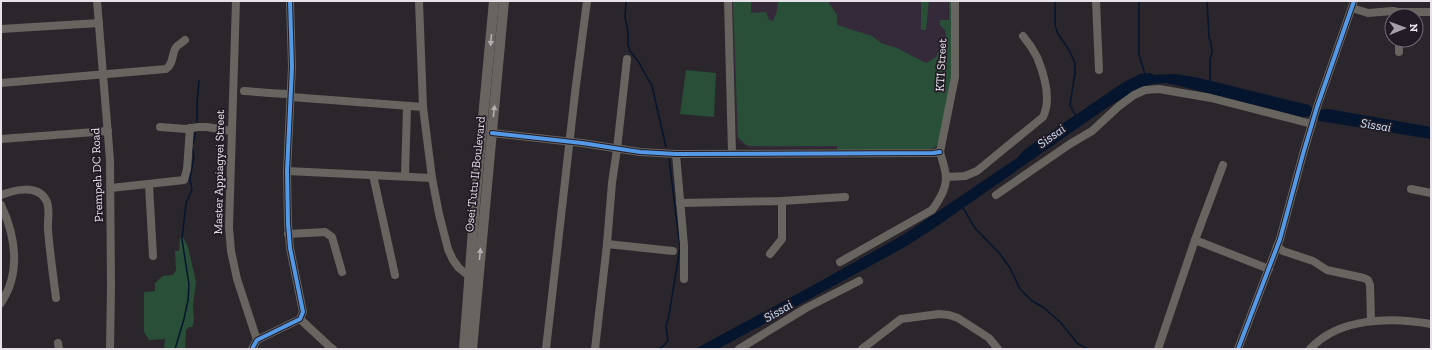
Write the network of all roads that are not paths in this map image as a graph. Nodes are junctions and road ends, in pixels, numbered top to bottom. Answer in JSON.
{"nodes":[{"id":1,"x":97,"y":1,"type":"edge"},
{"id":2,"x":236,"y":1,"type":"edge"},
{"id":3,"x":290,"y":1,"type":"edge"},
{"id":4,"x":419,"y":1,"type":"edge"},
{"id":5,"x":494,"y":1,"type":"edge"},
{"id":6,"x":504,"y":1,"type":"edge"},
{"id":7,"x":587,"y":1,"type":"edge"},
{"id":8,"x":728,"y":1,"type":"edge"},
{"id":9,"x":955,"y":1,"type":"edge"},
{"id":10,"x":1096,"y":1,"type":"edge"},
{"id":11,"x":1353,"y":5,"type":"edge"},
{"id":12,"x":1384,"y":12,"type":"edge"},
{"id":13,"x":99,"y":23,"type":"junction"},
{"id":14,"x":1,"y":29,"type":"edge"},
{"id":15,"x":1023,"y":36,"type":"dead end"},
{"id":16,"x":185,"y":40,"type":"dead end"},
{"id":17,"x":1399,"y":48,"type":"edge"},
{"id":18,"x":1399,"y":52,"type":"dead end"},
{"id":19,"x":627,"y":59,"type":"dead end"},
{"id":20,"x":1099,"y":70,"type":"dead end"},
{"id":21,"x":103,"y":74,"type":"junction"},
{"id":22,"x":1,"y":83,"type":"edge"},
{"id":23,"x":244,"y":91,"type":"dead end"},
{"id":24,"x":291,"y":96,"type":"junction"},
{"id":25,"x":407,"y":106,"type":"junction"},
{"id":26,"x":423,"y":107,"type":"junction"},
{"id":27,"x":1312,"y":123,"type":"junction"},
{"id":28,"x":160,"y":127,"type":"dead end"},
{"id":29,"x":190,"y":128,"type":"junction"},
{"id":30,"x":108,"y":131,"type":"junction"},
{"id":31,"x":231,"y":131,"type":"junction"},
{"id":32,"x":492,"y":133,"type":"junction"},
{"id":33,"x":1,"y":139,"type":"edge"},
{"id":34,"x":570,"y":142,"type":"junction"},
{"id":35,"x":618,"y":149,"type":"junction"},
{"id":36,"x":940,"y":152,"type":"junction"},
{"id":37,"x":732,"y":153,"type":"junction"},
{"id":38,"x":676,"y":154,"type":"junction"},
{"id":39,"x":1223,"y":165,"type":"dead end"},
{"id":40,"x":287,"y":171,"type":"junction"},
{"id":41,"x":373,"y":175,"type":"junction"},
{"id":42,"x":405,"y":176,"type":"junction"},
{"id":43,"x":946,"y":177,"type":"junction"},
{"id":44,"x":432,"y":178,"type":"junction"},
{"id":45,"x":149,"y":185,"type":"junction"},
{"id":46,"x":111,"y":188,"type":"junction"},
{"id":47,"x":1411,"y":189,"type":"dead end"},
{"id":48,"x":1431,"y":193,"type":"edge"},
{"id":49,"x":1,"y":195,"type":"edge"},
{"id":50,"x":996,"y":195,"type":"dead end"},
{"id":51,"x":845,"y":197,"type":"dead end"},
{"id":52,"x":782,"y":201,"type":"junction"},
{"id":53,"x":680,"y":203,"type":"junction"},
{"id":54,"x":1,"y":205,"type":"edge"},
{"id":55,"x":288,"y":234,"type":"junction"},
{"id":56,"x":1195,"y":240,"type":"junction"},
{"id":57,"x":607,"y":244,"type":"junction"},
{"id":58,"x":1277,"y":246,"type":"junction"},
{"id":59,"x":673,"y":251,"type":"dead end"},
{"id":60,"x":770,"y":254,"type":"dead end"},
{"id":61,"x":153,"y":256,"type":"dead end"},
{"id":62,"x":840,"y":262,"type":"dead end"},
{"id":63,"x":1269,"y":268,"type":"junction"},
{"id":64,"x":342,"y":272,"type":"dead end"},
{"id":65,"x":395,"y":275,"type":"dead end"},
{"id":66,"x":470,"y":277,"type":"junction"},
{"id":67,"x":684,"y":279,"type":"dead end"},
{"id":68,"x":859,"y":282,"type":"dead end"},
{"id":69,"x":56,"y":298,"type":"dead end"},
{"id":70,"x":1,"y":303,"type":"edge"},
{"id":71,"x":300,"y":319,"type":"junction"},
{"id":72,"x":1371,"y":321,"type":"junction"},
{"id":73,"x":1431,"y":324,"type":"edge"},
{"id":74,"x":257,"y":340,"type":"junction"},
{"id":75,"x":110,"y":349,"type":"edge"},
{"id":76,"x":252,"y":349,"type":"edge"},
{"id":77,"x":333,"y":349,"type":"edge"},
{"id":78,"x":464,"y":349,"type":"edge"},
{"id":79,"x":472,"y":349,"type":"edge"},
{"id":80,"x":546,"y":349,"type":"edge"},
{"id":81,"x":595,"y":349,"type":"edge"},
{"id":82,"x":739,"y":349,"type":"edge"},
{"id":83,"x":862,"y":349,"type":"edge"},
{"id":84,"x":998,"y":349,"type":"edge"},
{"id":85,"x":1158,"y":349,"type":"edge"},
{"id":86,"x":1238,"y":349,"type":"edge"},
{"id":87,"x":1310,"y":349,"type":"edge"}],
"edges":[{"from":1,"to":13,"type":"street","name":"Prempeh DC Road"},
{"from":2,"to":31,"type":"street","name":"Master Appiagyei Street"},
{"from":3,"to":24,"type":"street"},
{"from":4,"to":26,"type":"street"},
{"from":5,"to":66,"type":"main road","name":"Osei Tutu II Boulevard","one_way":true},
{"from":32,"to":6,"type":"main road","name":"Osei Tutu II Boulevard","one_way":true},
{"from":7,"to":34,"type":"street"},
{"from":8,"to":37,"type":"street"},
{"from":9,"to":36,"type":"street","name":"KTI Street"},
{"from":10,"to":20,"type":"street"},
{"from":11,"to":12,"type":"street"},
{"from":11,"to":27,"type":"street"},
{"from":13,"to":14,"type":"street"},
{"from":13,"to":21,"type":"street","name":"Prempeh DC Road"},
{"from":15,"to":43,"type":"street"},
{"from":16,"to":21,"type":"street"},
{"from":17,"to":18,"type":"street"},
{"from":19,"to":35,"type":"street"},
{"from":21,"to":22,"type":"street"},
{"from":21,"to":30,"type":"street","name":"Prempeh DC Road"},
{"from":23,"to":24,"type":"street"},
{"from":24,"to":25,"type":"street"},
{"from":24,"to":40,"type":"street"},
{"from":25,"to":26,"type":"street"},
{"from":25,"to":42,"type":"street"},
{"from":26,"to":44,"type":"street"},
{"from":27,"to":50,"type":"street"},
{"from":27,"to":58,"type":"street"},
{"from":28,"to":29,"type":"street"},
{"from":29,"to":31,"type":"street"},
{"from":29,"to":45,"type":"street"},
{"from":30,"to":33,"type":"street"},
{"from":30,"to":46,"type":"street","name":"Prempeh DC Road"},
{"from":31,"to":74,"type":"street","name":"Master Appiagyei Street"},
{"from":32,"to":34,"type":"street"},
{"from":79,"to":32,"type":"main road","name":"Osei Tutu II Boulevard","one_way":true},
{"from":34,"to":35,"type":"street"},
{"from":34,"to":80,"type":"street"},
{"from":35,"to":38,"type":"street"},
{"from":35,"to":57,"type":"street"},
{"from":36,"to":37,"type":"street"},
{"from":36,"to":43,"type":"street"},
{"from":37,"to":38,"type":"street"},
{"from":38,"to":53,"type":"street"},
{"from":39,"to":56,"type":"street"},
{"from":40,"to":41,"type":"street"},
{"from":40,"to":55,"type":"street"},
{"from":41,"to":42,"type":"street"},
{"from":41,"to":65,"type":"street"},
{"from":42,"to":44,"type":"street"},
{"from":43,"to":62,"type":"street"},
{"from":44,"to":66,"type":"street"},
{"from":45,"to":46,"type":"street"},
{"from":45,"to":61,"type":"street"},
{"from":46,"to":75,"type":"street","name":"Prempeh DC Road"},
{"from":47,"to":48,"type":"street"},
{"from":49,"to":69,"type":"street"},
{"from":51,"to":52,"type":"street"},
{"from":52,"to":53,"type":"street"},
{"from":52,"to":60,"type":"street"},
{"from":53,"to":67,"type":"street"},
{"from":54,"to":70,"type":"street"},
{"from":55,"to":64,"type":"street"},
{"from":55,"to":71,"type":"street"},
{"from":56,"to":63,"type":"street"},
{"from":56,"to":85,"type":"street"},
{"from":57,"to":59,"type":"street"},
{"from":57,"to":81,"type":"street"},
{"from":58,"to":63,"type":"street"},
{"from":58,"to":72,"type":"street"},
{"from":63,"to":86,"type":"street"},
{"from":66,"to":78,"type":"main road","name":"Osei Tutu II Boulevard"},
{"from":68,"to":82,"type":"street"},
{"from":71,"to":74,"type":"street"},
{"from":71,"to":77,"type":"street"},
{"from":72,"to":73,"type":"street"},
{"from":72,"to":87,"type":"street"},
{"from":74,"to":76,"type":"street"},
{"from":83,"to":84,"type":"street"}]}
